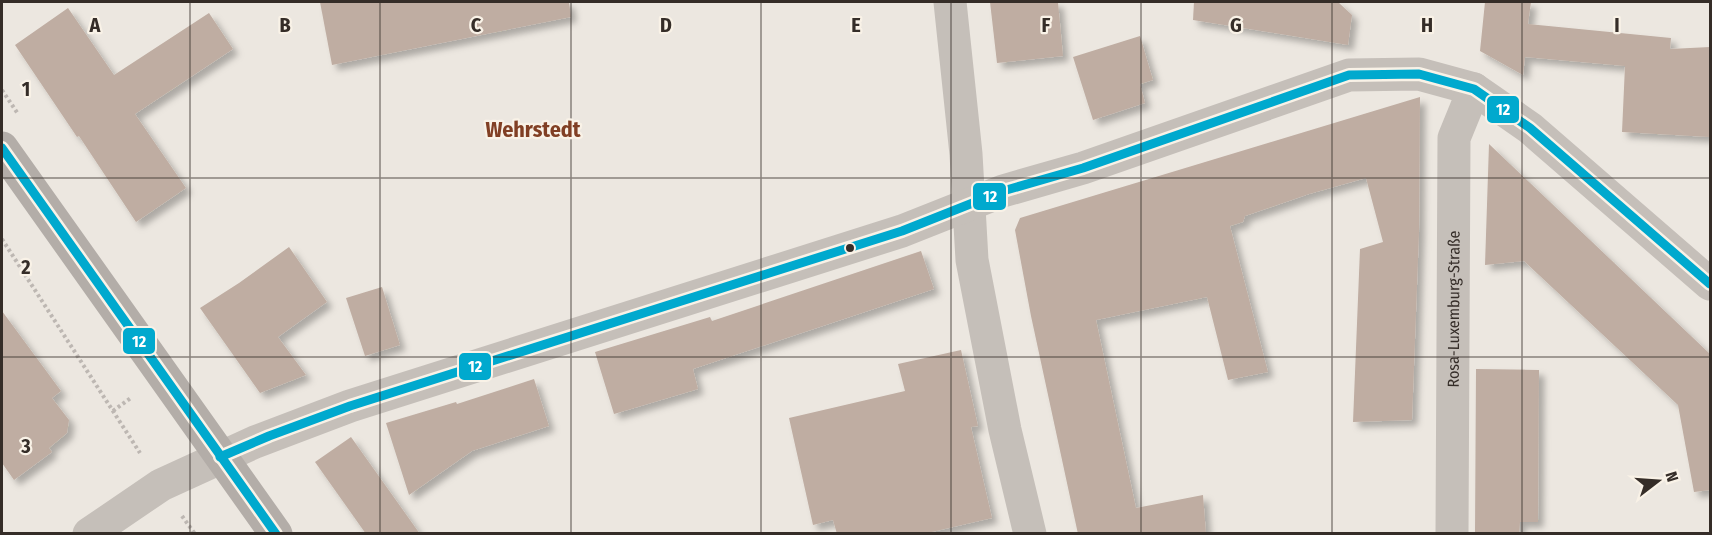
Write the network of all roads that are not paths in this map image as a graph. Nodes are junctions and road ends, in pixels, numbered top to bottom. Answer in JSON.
{"nodes":[{"id":1,"x":950,"y":2,"type":"edge"},
{"id":2,"x":1474,"y":89,"type":"junction"},
{"id":3,"x":2,"y":148,"type":"edge"},
{"id":4,"x":969,"y":204,"type":"junction"},
{"id":5,"x":1710,"y":284,"type":"edge"},
{"id":6,"x":220,"y":457,"type":"junction"},
{"id":7,"x":89,"y":534,"type":"edge"},
{"id":8,"x":276,"y":534,"type":"edge"},
{"id":9,"x":1030,"y":534,"type":"edge"},
{"id":10,"x":1452,"y":534,"type":"edge"}],
"edges":[{"from":1,"to":4,"type":"street"},
{"from":2,"to":4,"type":"street"},
{"from":2,"to":5,"type":"street"},
{"from":2,"to":10,"type":"street","name":"Rosa-Luxemburg-Straße"},
{"from":3,"to":6,"type":"main road"},
{"from":4,"to":6,"type":"street"},
{"from":4,"to":9,"type":"street"},
{"from":6,"to":7,"type":"street"},
{"from":6,"to":8,"type":"main road"}]}
